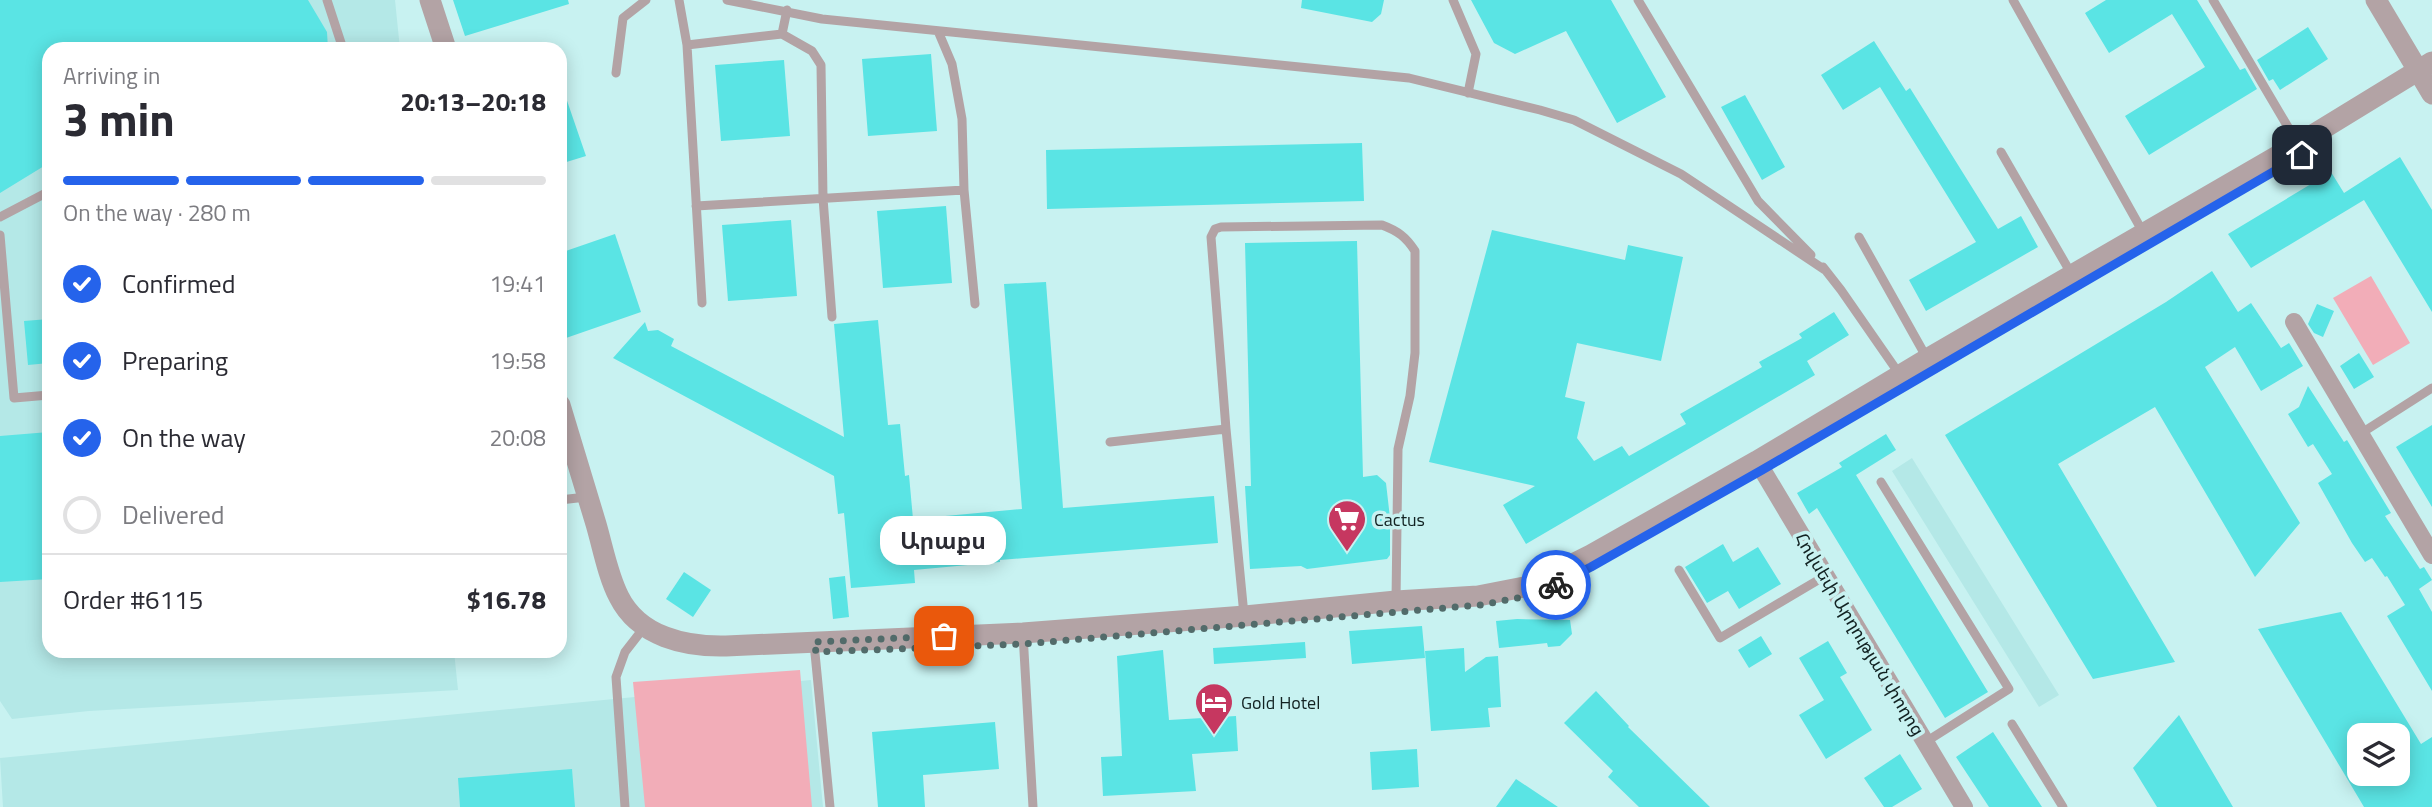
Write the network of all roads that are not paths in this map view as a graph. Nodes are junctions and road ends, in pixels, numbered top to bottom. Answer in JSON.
{"nodes":[{"id":1,"x":327,"y":0,"type":"edge"},
{"id":2,"x":419,"y":0,"type":"edge"},
{"id":3,"x":430,"y":0,"type":"edge"},
{"id":4,"x":646,"y":0,"type":"edge"},
{"id":5,"x":679,"y":0,"type":"edge"},
{"id":6,"x":727,"y":0,"type":"edge"},
{"id":7,"x":1453,"y":0,"type":"edge"},
{"id":8,"x":1637,"y":0,"type":"edge"},
{"id":9,"x":2013,"y":0,"type":"edge"},
{"id":10,"x":2213,"y":0,"type":"edge"},
{"id":11,"x":2376,"y":0,"type":"edge"},
{"id":12,"x":2386,"y":0,"type":"edge"},
{"id":13,"x":787,"y":10,"type":"junction"},
{"id":14,"x":938,"y":31,"type":"junction"},
{"id":15,"x":782,"y":34,"type":"junction"},
{"id":16,"x":341,"y":42,"type":"edge"},
{"id":17,"x":432,"y":42,"type":"edge"},
{"id":18,"x":444,"y":42,"type":"edge"},
{"id":19,"x":687,"y":45,"type":"junction"},
{"id":20,"x":616,"y":72,"type":"dead end"},
{"id":21,"x":2428,"y":75,"type":"edge"},
{"id":22,"x":1468,"y":93,"type":"junction"},
{"id":23,"x":2298,"y":144,"type":"junction"},
{"id":24,"x":2001,"y":152,"type":"dead end"},
{"id":25,"x":964,"y":190,"type":"junction"},
{"id":26,"x":42,"y":195,"type":"edge"},
{"id":27,"x":823,"y":198,"type":"junction"},
{"id":28,"x":696,"y":206,"type":"junction"},
{"id":29,"x":0,"y":216,"type":"edge"},
{"id":30,"x":0,"y":235,"type":"edge"},
{"id":31,"x":1859,"y":237,"type":"dead end"},
{"id":32,"x":2146,"y":238,"type":"junction"},
{"id":33,"x":1825,"y":270,"type":"junction"},
{"id":34,"x":2075,"y":279,"type":"junction"},
{"id":35,"x":2,"y":286,"type":"edge"},
{"id":36,"x":702,"y":303,"type":"dead end"},
{"id":37,"x":975,"y":304,"type":"dead end"},
{"id":38,"x":832,"y":317,"type":"dead end"},
{"id":39,"x":2294,"y":323,"type":"dead end"},
{"id":40,"x":1930,"y":364,"type":"junction"},
{"id":41,"x":1900,"y":375,"type":"junction"},
{"id":42,"x":2432,"y":388,"type":"edge"},
{"id":43,"x":42,"y":396,"type":"edge"},
{"id":44,"x":1226,"y":429,"type":"junction"},
{"id":45,"x":2360,"y":434,"type":"junction"},
{"id":46,"x":1110,"y":442,"type":"dead end"},
{"id":47,"x":567,"y":448,"type":"edge"},
{"id":48,"x":1759,"y":465,"type":"junction"},
{"id":49,"x":567,"y":468,"type":"edge"},
{"id":50,"x":1881,"y":482,"type":"dead end"},
{"id":51,"x":575,"y":498,"type":"edge"},
{"id":52,"x":2432,"y":555,"type":"edge"},
{"id":53,"x":1679,"y":570,"type":"dead end"},
{"id":54,"x":1825,"y":576,"type":"junction"},
{"id":55,"x":1396,"y":601,"type":"junction"},
{"id":56,"x":1245,"y":616,"type":"junction"},
{"id":57,"x":641,"y":630,"type":"junction"},
{"id":58,"x":1023,"y":638,"type":"junction"},
{"id":59,"x":815,"y":647,"type":"junction"},
{"id":60,"x":2012,"y":724,"type":"dead end"},
{"id":61,"x":1924,"y":743,"type":"junction"},
{"id":62,"x":625,"y":807,"type":"edge"},
{"id":63,"x":830,"y":807,"type":"edge"},
{"id":64,"x":1033,"y":807,"type":"edge"},
{"id":65,"x":1964,"y":807,"type":"edge"},
{"id":66,"x":2063,"y":807,"type":"edge"}],
"edges":[{"from":1,"to":16,"type":"lane"},
{"from":2,"to":17,"type":"street"},
{"from":3,"to":18,"type":"street"},
{"from":4,"to":20,"type":"lane"},
{"from":5,"to":19,"type":"lane"},
{"from":6,"to":13,"type":"lane"},
{"from":7,"to":22,"type":"lane"},
{"from":8,"to":33,"type":"lane"},
{"from":9,"to":32,"type":"lane"},
{"from":10,"to":23,"type":"lane"},
{"from":11,"to":21,"type":"street"},
{"from":12,"to":21,"type":"street"},
{"from":13,"to":14,"type":"lane"},
{"from":13,"to":15,"type":"lane"},
{"from":14,"to":22,"type":"lane"},
{"from":14,"to":25,"type":"lane"},
{"from":15,"to":19,"type":"lane"},
{"from":15,"to":27,"type":"lane"},
{"from":19,"to":28,"type":"lane"},
{"from":21,"to":23,"type":"street"},
{"from":21,"to":32,"type":"street"},
{"from":22,"to":33,"type":"lane"},
{"from":23,"to":32,"type":"street"},
{"from":24,"to":34,"type":"lane"},
{"from":25,"to":27,"type":"lane"},
{"from":25,"to":37,"type":"lane"},
{"from":26,"to":29,"type":"lane"},
{"from":27,"to":28,"type":"lane"},
{"from":27,"to":38,"type":"lane"},
{"from":28,"to":36,"type":"lane"},
{"from":30,"to":35,"type":"lane"},
{"from":31,"to":40,"type":"lane"},
{"from":32,"to":34,"type":"street"},
{"from":33,"to":41,"type":"lane"},
{"from":34,"to":40,"type":"street"},
{"from":35,"to":43,"type":"lane"},
{"from":39,"to":45,"type":"street"},
{"from":40,"to":41,"type":"street"},
{"from":40,"to":48,"type":"street"},
{"from":41,"to":48,"type":"street"},
{"from":42,"to":45,"type":"lane"},
{"from":44,"to":46,"type":"lane"},
{"from":44,"to":55,"type":"lane"},
{"from":44,"to":56,"type":"lane"},
{"from":45,"to":52,"type":"street"},
{"from":47,"to":51,"type":"street"},
{"from":48,"to":54,"type":"street","name":"Հովսեփ Արղության փողոց"},
{"from":48,"to":55,"type":"street"},
{"from":48,"to":58,"type":"street"},
{"from":49,"to":51,"type":"street"},
{"from":50,"to":61,"type":"lane"},
{"from":51,"to":57,"type":"street"},
{"from":53,"to":54,"type":"lane"},
{"from":54,"to":61,"type":"street","name":"Հովսեփ Արղության փողոց"},
{"from":55,"to":56,"type":"street"},
{"from":56,"to":58,"type":"street"},
{"from":57,"to":59,"type":"street"},
{"from":57,"to":62,"type":"lane"},
{"from":58,"to":59,"type":"street"},
{"from":58,"to":64,"type":"lane"},
{"from":59,"to":63,"type":"lane"},
{"from":60,"to":66,"type":"lane"},
{"from":61,"to":65,"type":"street","name":"Հովսեփ Արղության փողոց"}]}
